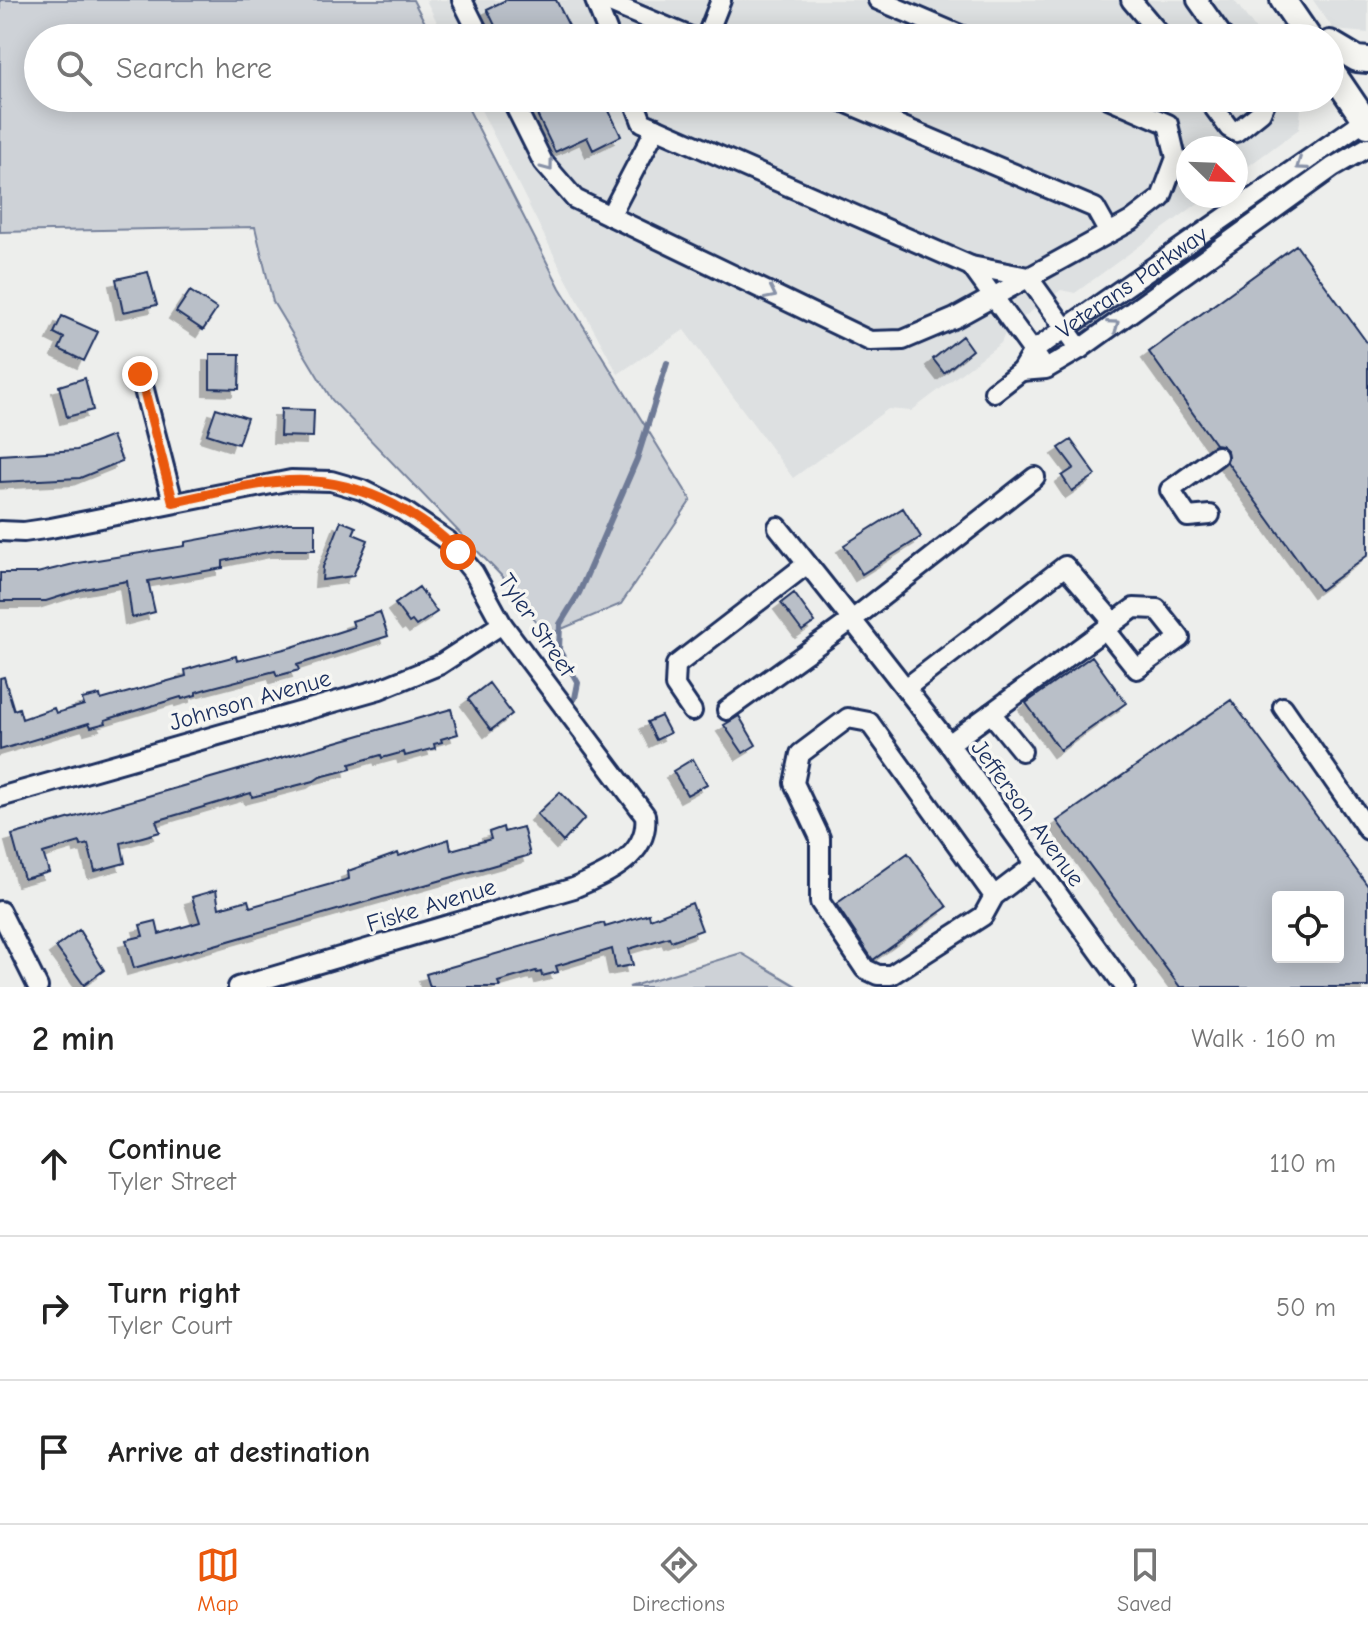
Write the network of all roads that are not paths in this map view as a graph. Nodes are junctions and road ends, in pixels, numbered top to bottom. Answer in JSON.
{"nodes":[{"id":1,"x":462,"y":0,"type":"edge"},
{"id":2,"x":595,"y":0,"type":"edge"},
{"id":3,"x":603,"y":0,"type":"edge"},
{"id":4,"x":721,"y":0,"type":"edge"},
{"id":5,"x":878,"y":0,"type":"edge"},
{"id":6,"x":1131,"y":0,"type":"edge"},
{"id":7,"x":1197,"y":0,"type":"edge"},
{"id":8,"x":1283,"y":0,"type":"edge"},
{"id":9,"x":474,"y":24,"type":"edge"},
{"id":10,"x":604,"y":24,"type":"edge"},
{"id":11,"x":660,"y":24,"type":"edge"},
{"id":12,"x":712,"y":24,"type":"edge"},
{"id":13,"x":934,"y":24,"type":"edge"},
{"id":14,"x":1151,"y":24,"type":"edge"},
{"id":15,"x":1214,"y":24,"type":"edge"},
{"id":16,"x":1299,"y":24,"type":"edge"},
{"id":17,"x":1344,"y":51,"type":"edge"},
{"id":18,"x":1368,"y":60,"type":"edge"},
{"id":19,"x":1344,"y":89,"type":"edge"},
{"id":20,"x":518,"y":112,"type":"edge"},
{"id":21,"x":638,"y":112,"type":"edge"},
{"id":22,"x":868,"y":112,"type":"edge"},
{"id":23,"x":1140,"y":112,"type":"edge"},
{"id":24,"x":1217,"y":112,"type":"edge"},
{"id":25,"x":1261,"y":112,"type":"edge"},
{"id":26,"x":1367,"y":121,"type":"edge"},
{"id":27,"x":656,"y":128,"type":"junction"},
{"id":28,"x":1368,"y":147,"type":"edge"},
{"id":29,"x":610,"y":216,"type":"junction"},
{"id":30,"x":1109,"y":233,"type":"junction"},
{"id":31,"x":971,"y":266,"type":"junction"},
{"id":32,"x":1028,"y":277,"type":"junction"},
{"id":33,"x":992,"y":297,"type":"junction"},
{"id":34,"x":1065,"y":328,"type":"junction"},
{"id":35,"x":1080,"y":349,"type":"junction"},
{"id":36,"x":1033,"y":351,"type":"junction"},
{"id":37,"x":1046,"y":369,"type":"junction"},
{"id":38,"x":1021,"y":371,"type":"junction"},
{"id":39,"x":140,"y":374,"type":"dead end"},
{"id":40,"x":994,"y":392,"type":"dead end"},
{"id":41,"x":1217,"y":456,"type":"dead end"},
{"id":42,"x":1035,"y":477,"type":"dead end"},
{"id":43,"x":173,"y":502,"type":"junction"},
{"id":44,"x":1210,"y":515,"type":"dead end"},
{"id":45,"x":778,"y":527,"type":"dead end"},
{"id":46,"x":0,"y":531,"type":"edge"},
{"id":47,"x":807,"y":564,"type":"junction"},
{"id":48,"x":852,"y":620,"type":"junction"},
{"id":49,"x":502,"y":624,"type":"junction"},
{"id":50,"x":906,"y":688,"type":"junction"},
{"id":51,"x":1283,"y":707,"type":"dead end"},
{"id":52,"x":727,"y":710,"type":"dead end"},
{"id":53,"x":692,"y":711,"type":"dead end"},
{"id":54,"x":991,"y":713,"type":"junction"},
{"id":55,"x":949,"y":744,"type":"junction"},
{"id":56,"x":1022,"y":751,"type":"dead end"},
{"id":57,"x":0,"y":797,"type":"edge"},
{"id":58,"x":1368,"y":830,"type":"edge"},
{"id":59,"x":631,"y":855,"type":"joint"},
{"id":60,"x":1036,"y":864,"type":"junction"},
{"id":61,"x":994,"y":896,"type":"junction"},
{"id":62,"x":0,"y":911,"type":"edge"},
{"id":63,"x":38,"y":987,"type":"edge"},
{"id":64,"x":238,"y":987,"type":"edge"},
{"id":65,"x":1125,"y":987,"type":"edge"}],
"edges":[{"from":1,"to":9,"type":"street"},
{"from":2,"to":10,"type":"street"},
{"from":3,"to":11,"type":"street"},
{"from":4,"to":12,"type":"street"},
{"from":5,"to":13,"type":"street"},
{"from":6,"to":14,"type":"street"},
{"from":7,"to":15,"type":"street"},
{"from":8,"to":16,"type":"main road"},
{"from":17,"to":18,"type":"main road"},
{"from":19,"to":26,"type":"main road"},
{"from":20,"to":29,"type":"street","one_way":true},
{"from":21,"to":27,"type":"street"},
{"from":22,"to":30,"type":"street"},
{"from":23,"to":30,"type":"street"},
{"from":24,"to":25,"type":"street"},
{"from":26,"to":34,"type":"street","name":"Veterans Parkway","one_way":true},
{"from":27,"to":29,"type":"street"},
{"from":27,"to":31,"type":"street"},
{"from":35,"to":28,"type":"street","name":"Veterans Parkway","one_way":true},
{"from":29,"to":33,"type":"street","one_way":true},
{"from":30,"to":32,"type":"street"},
{"from":31,"to":32,"type":"street"},
{"from":31,"to":33,"type":"street"},
{"from":32,"to":33,"type":"street"},
{"from":32,"to":34,"type":"street"},
{"from":33,"to":36,"type":"street"},
{"from":34,"to":35,"type":"street"},
{"from":34,"to":36,"type":"street","name":"Veterans Parkway"},
{"from":35,"to":37,"type":"street","name":"Veterans Parkway"},
{"from":36,"to":37,"type":"street"},
{"from":36,"to":38,"type":"street","name":"Veterans Parkway"},
{"from":37,"to":38,"type":"street","name":"Veterans Parkway"},
{"from":38,"to":40,"type":"street","name":"Veterans Parkway"},
{"from":39,"to":43,"type":"street"},
{"from":41,"to":44,"type":"street"},
{"from":42,"to":48,"type":"street"},
{"from":43,"to":46,"type":"street","name":"Tyler Street"},
{"from":43,"to":49,"type":"street","name":"Tyler Street"},
{"from":45,"to":47,"type":"street","name":"Jefferson Avenue"},
{"from":47,"to":48,"type":"street","name":"Jefferson Avenue"},
{"from":47,"to":53,"type":"street"},
{"from":48,"to":50,"type":"street","name":"Jefferson Avenue"},
{"from":48,"to":52,"type":"street"},
{"from":49,"to":57,"type":"street","name":"Johnson Avenue"},
{"from":49,"to":59,"type":"street","name":"Tyler Street"},
{"from":50,"to":54,"type":"street"},
{"from":50,"to":55,"type":"street","name":"Jefferson Avenue"},
{"from":51,"to":58,"type":"street"},
{"from":54,"to":55,"type":"street"},
{"from":54,"to":56,"type":"street"},
{"from":55,"to":60,"type":"street","name":"Jefferson Avenue"},
{"from":59,"to":64,"type":"street","name":"Fiske Avenue"},
{"from":60,"to":61,"type":"street"},
{"from":60,"to":65,"type":"street","name":"Jefferson Avenue"},
{"from":61,"to":61,"type":"street"},
{"from":62,"to":63,"type":"street"}]}
